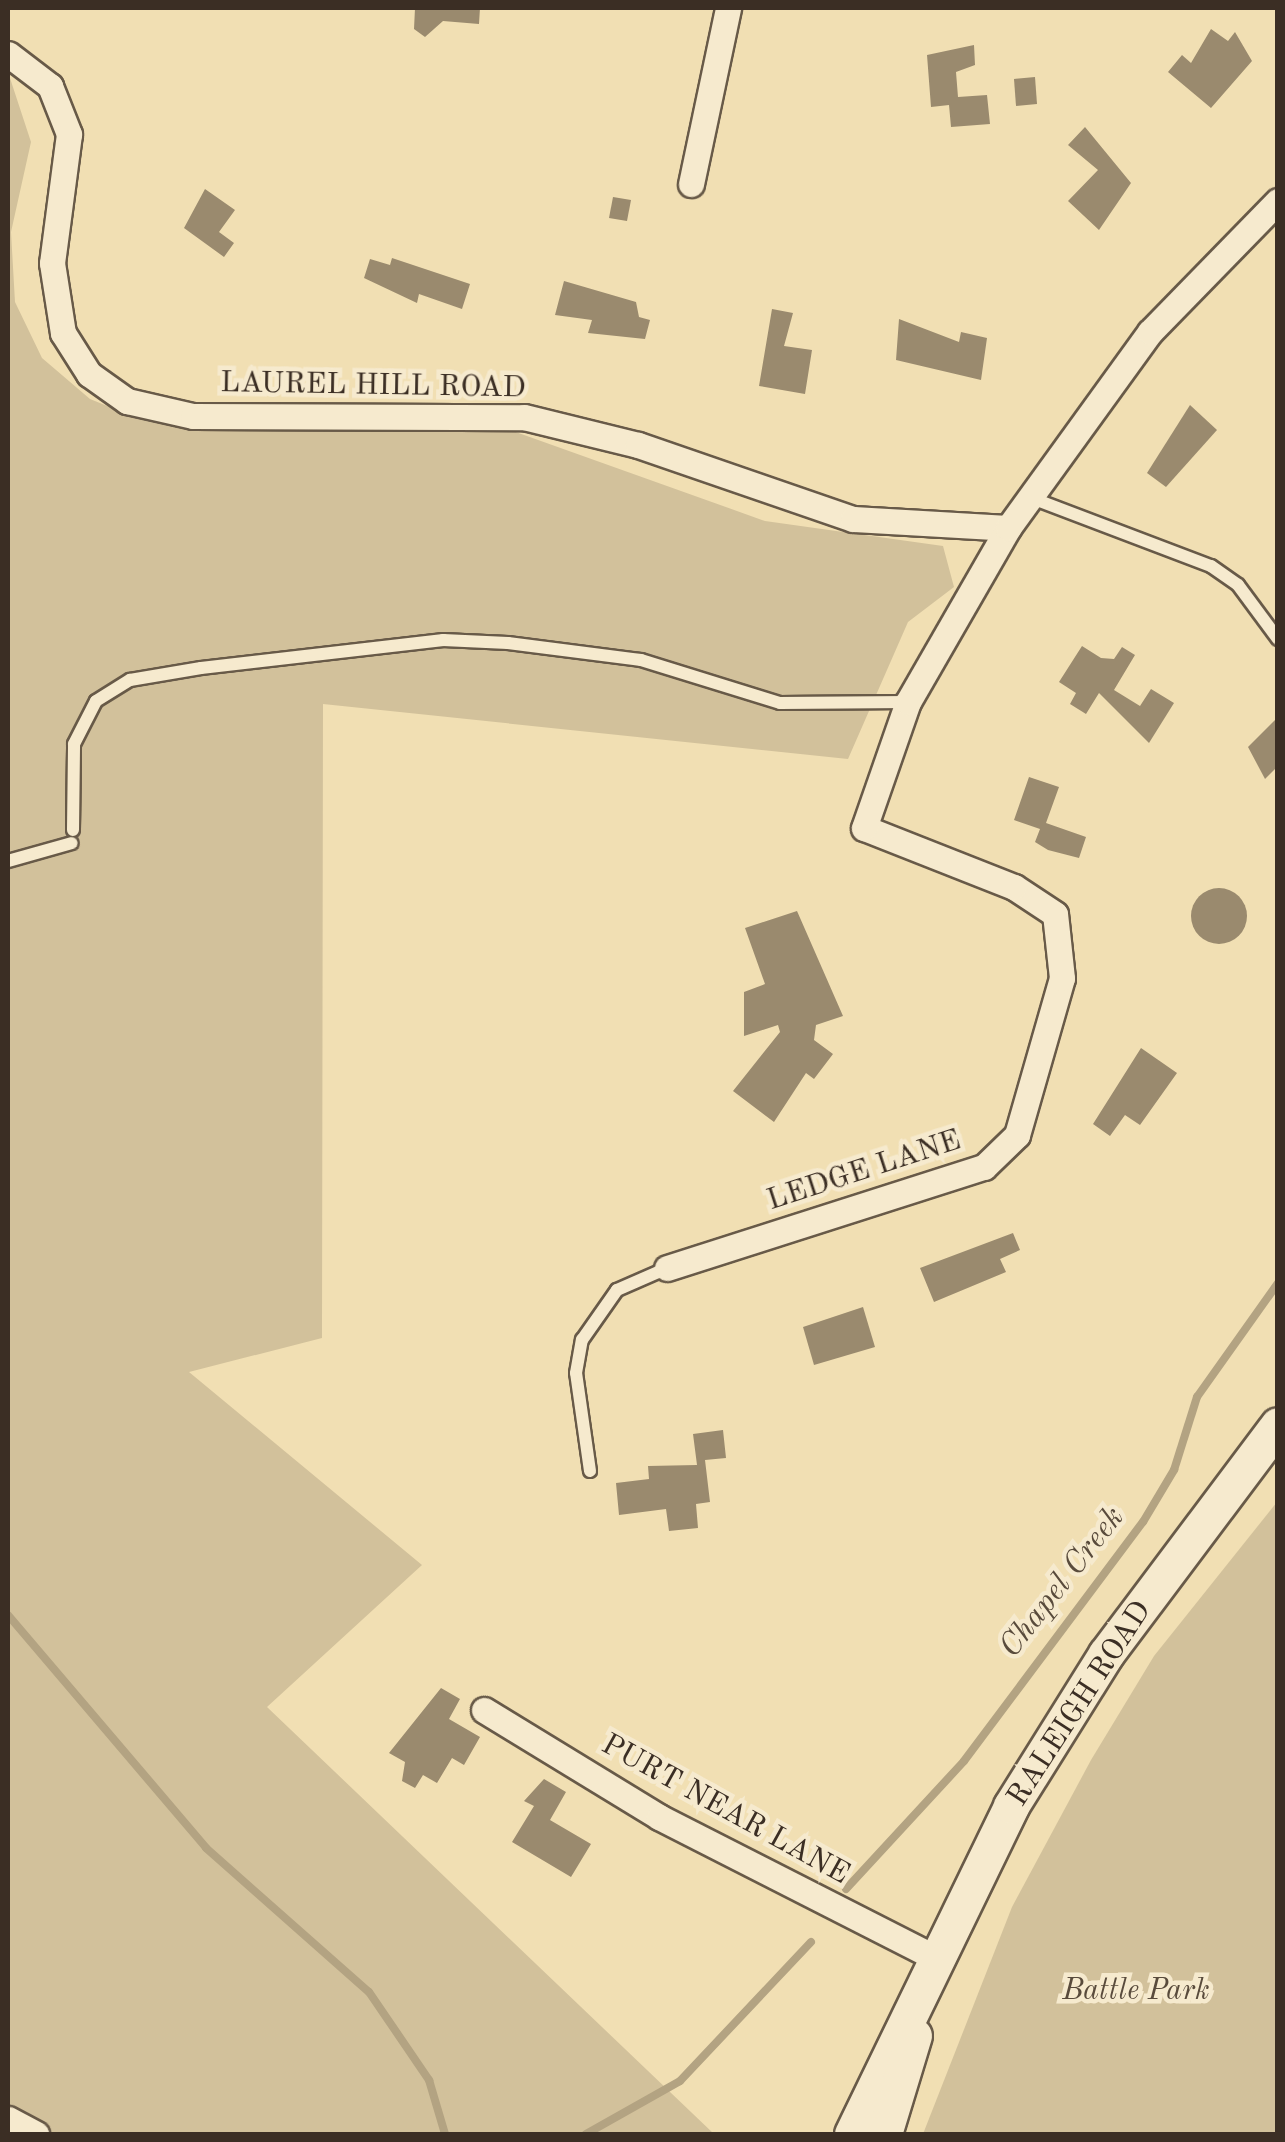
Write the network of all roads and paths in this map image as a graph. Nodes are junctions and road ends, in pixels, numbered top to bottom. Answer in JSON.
{"nodes":[{"id":1,"x":728,"y":8,"type":"edge"},
{"id":2,"x":8,"y":54,"type":"edge"},
{"id":3,"x":690,"y":184,"type":"dead end"},
{"id":4,"x":1278,"y":201,"type":"edge"},
{"id":5,"x":1029,"y":497,"type":"junction"},
{"id":6,"x":1008,"y":528,"type":"junction"},
{"id":7,"x":1278,"y":639,"type":"edge"},
{"id":8,"x":908,"y":702,"type":"junction"},
{"id":9,"x":8,"y":861,"type":"edge"},
{"id":10,"x":668,"y":1268,"type":"joint"},
{"id":11,"x":1278,"y":1424,"type":"edge"},
{"id":12,"x":590,"y":1471,"type":"dead end"},
{"id":13,"x":484,"y":1710,"type":"dead end"},
{"id":14,"x":940,"y":1960,"type":"junction"},
{"id":15,"x":921,"y":2005,"type":"junction"},
{"id":16,"x":8,"y":2119,"type":"edge"},
{"id":17,"x":36,"y":2134,"type":"edge"},
{"id":18,"x":852,"y":2134,"type":"edge"},
{"id":19,"x":884,"y":2134,"type":"edge"}],
"edges":[{"from":1,"to":3,"type":"street"},
{"from":2,"to":6,"type":"street","name":"LAUREL HILL ROAD"},
{"from":4,"to":5,"type":"street","name":"LEDGE LANE"},
{"from":5,"to":6,"type":"street","name":"LEDGE LANE"},
{"from":5,"to":7,"type":"lane"},
{"from":6,"to":8,"type":"street","name":"LEDGE LANE"},
{"from":8,"to":9,"type":"lane"},
{"from":8,"to":10,"type":"street","name":"LEDGE LANE"},
{"from":10,"to":12,"type":"lane"},
{"from":11,"to":14,"type":"main road","name":"RALEIGH ROAD"},
{"from":13,"to":14,"type":"street","name":"PURT NEAR LANE"},
{"from":14,"to":15,"type":"main road","name":"RALEIGH ROAD"},
{"from":15,"to":18,"type":"main road","name":"RALEIGH ROAD"},
{"from":15,"to":19,"type":"main road","name":"RALEIGH ROAD"},
{"from":16,"to":17,"type":"street"}]}
